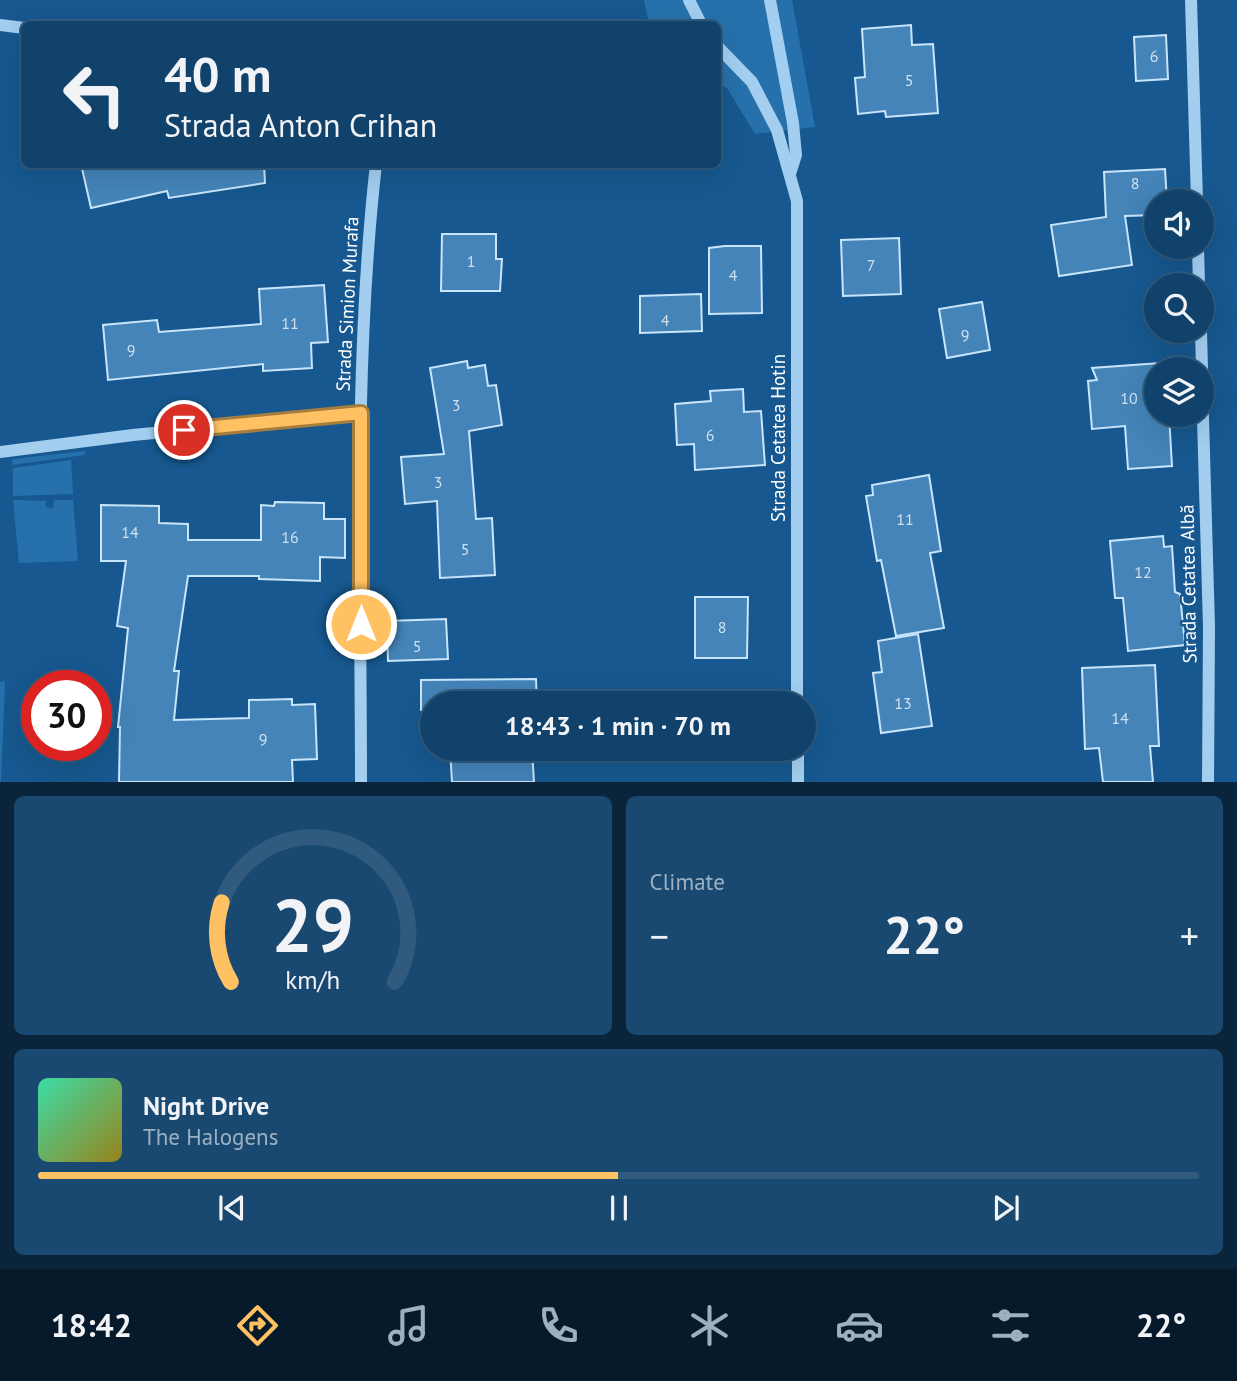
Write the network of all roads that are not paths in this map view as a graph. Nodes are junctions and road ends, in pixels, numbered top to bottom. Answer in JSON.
{"nodes":[{"id":1,"x":689,"y":0,"type":"edge"},
{"id":2,"x":770,"y":0,"type":"edge"},
{"id":3,"x":1191,"y":0,"type":"edge"},
{"id":4,"x":700,"y":21,"type":"edge"},
{"id":5,"x":0,"y":25,"type":"edge"},
{"id":6,"x":21,"y":28,"type":"edge"},
{"id":7,"x":721,"y":50,"type":"edge"},
{"id":8,"x":376,"y":168,"type":"edge"},
{"id":9,"x":790,"y":174,"type":"junction"},
{"id":10,"x":1197,"y":189,"type":"edge"},
{"id":11,"x":361,"y":413,"type":"junction"},
{"id":12,"x":1203,"y":427,"type":"edge"},
{"id":13,"x":0,"y":452,"type":"edge"},
{"id":14,"x":797,"y":691,"type":"edge"},
{"id":15,"x":797,"y":761,"type":"edge"},
{"id":16,"x":361,"y":782,"type":"edge"},
{"id":17,"x":798,"y":782,"type":"edge"},
{"id":18,"x":1208,"y":782,"type":"edge"}],
"edges":[{"from":1,"to":4,"type":"street"},
{"from":2,"to":9,"type":"street","name":"Strada Cetatea Hotin"},
{"from":3,"to":10,"type":"street"},
{"from":5,"to":6,"type":"street"},
{"from":7,"to":9,"type":"street","name":"Strada Cetatea Hotin"},
{"from":8,"to":11,"type":"street","name":"Strada Simion Murafa"},
{"from":9,"to":14,"type":"street","name":"Strada Cetatea Hotin"},
{"from":11,"to":13,"type":"street"},
{"from":11,"to":16,"type":"street","name":"Strada Simion Murafa"},
{"from":12,"to":18,"type":"street","name":"Strada Cetatea Albă"},
{"from":15,"to":17,"type":"street"}]}
